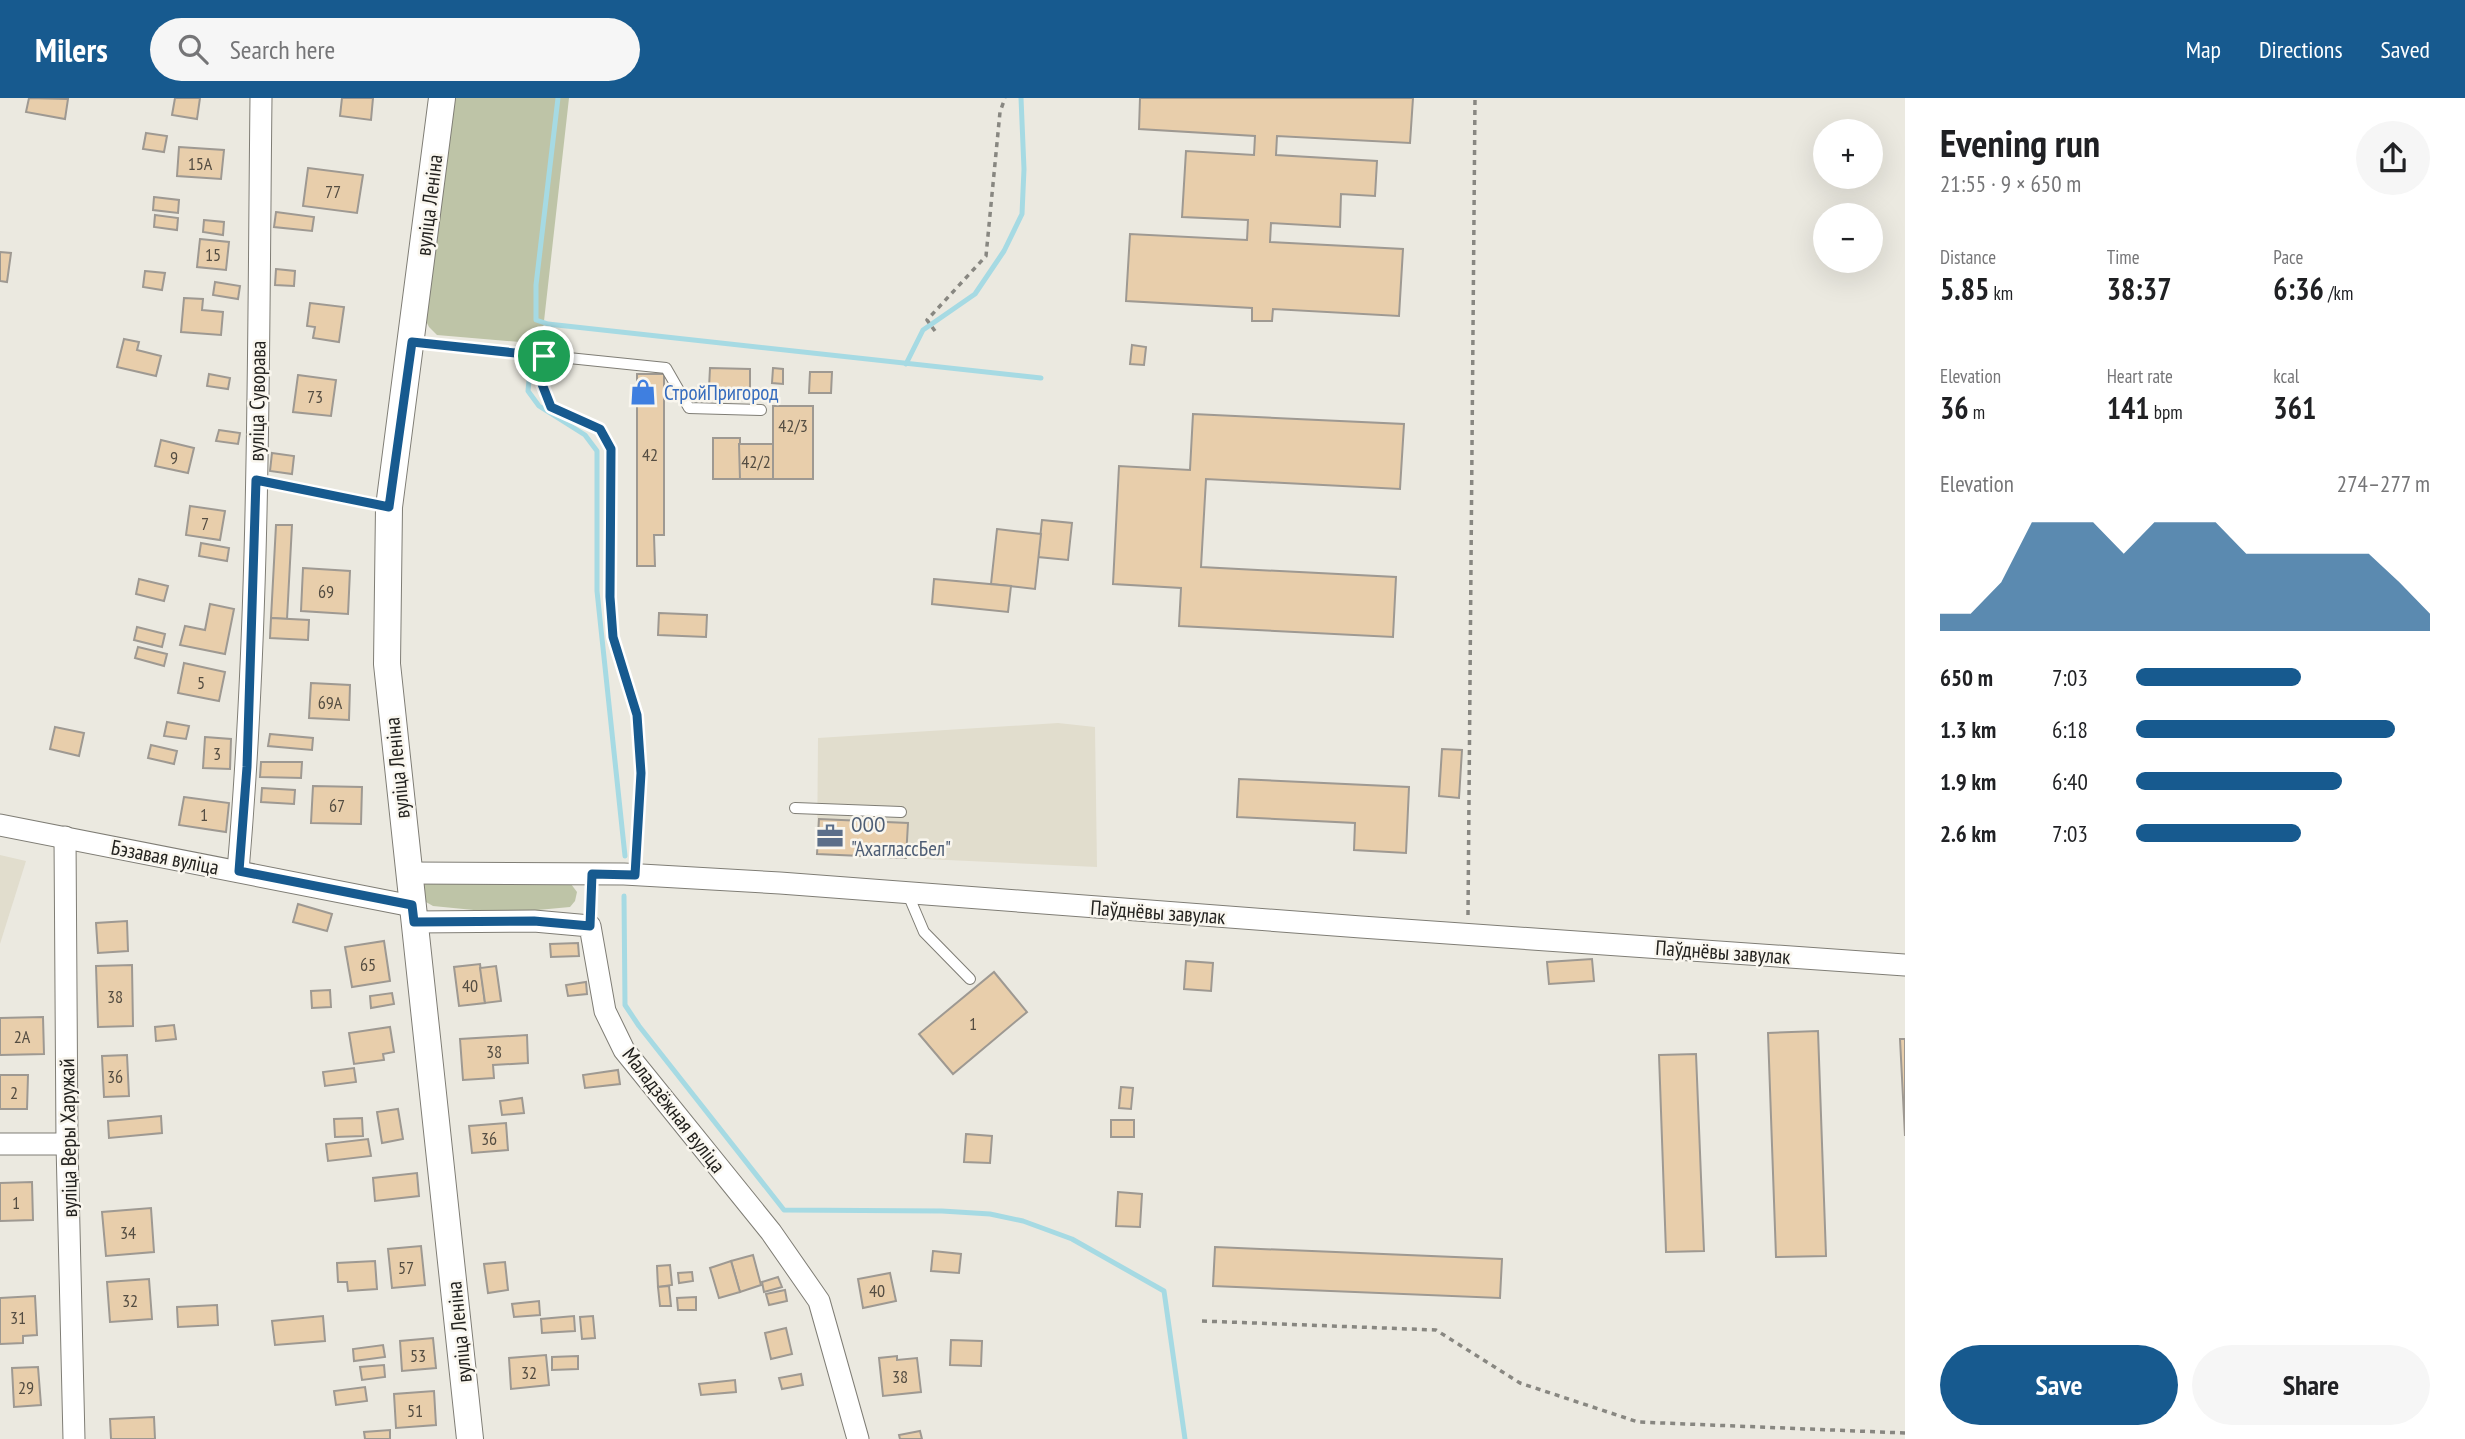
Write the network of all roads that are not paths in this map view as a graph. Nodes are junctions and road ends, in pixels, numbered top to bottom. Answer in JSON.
{"nodes":[{"id":1,"x":261,"y":98,"type":"edge"},
{"id":2,"x":442,"y":98,"type":"edge"},
{"id":3,"x":412,"y":342,"type":"junction"},
{"id":4,"x":761,"y":410,"type":"dead end"},
{"id":5,"x":256,"y":480,"type":"junction"},
{"id":6,"x":389,"y":507,"type":"junction"},
{"id":7,"x":796,"y":808,"type":"dead end"},
{"id":8,"x":901,"y":812,"type":"dead end"},
{"id":9,"x":0,"y":825,"type":"edge"},
{"id":10,"x":65,"y":837,"type":"junction"},
{"id":11,"x":239,"y":871,"type":"junction"},
{"id":12,"x":410,"y":873,"type":"junction"},
{"id":13,"x":592,"y":874,"type":"junction"},
{"id":14,"x":907,"y":892,"type":"junction"},
{"id":15,"x":413,"y":914,"type":"junction"},
{"id":16,"x":590,"y":926,"type":"junction"},
{"id":17,"x":1905,"y":965,"type":"edge"},
{"id":18,"x":970,"y":979,"type":"dead end"},
{"id":19,"x":0,"y":1144,"type":"edge"},
{"id":20,"x":67,"y":1144,"type":"junction"},
{"id":21,"x":74,"y":1439,"type":"edge"},
{"id":22,"x":470,"y":1439,"type":"edge"},
{"id":23,"x":858,"y":1439,"type":"edge"}],
"edges":[{"from":1,"to":5,"type":"street","name":"вуліца Суворава"},
{"from":2,"to":3,"type":"street","name":"вуліца Леніна"},
{"from":3,"to":4,"type":"lane"},
{"from":3,"to":6,"type":"street","name":"вуліца Леніна"},
{"from":5,"to":6,"type":"lane"},
{"from":5,"to":11,"type":"street","name":"вуліца Суворава"},
{"from":6,"to":12,"type":"street","name":"вуліца Леніна"},
{"from":7,"to":8,"type":"lane"},
{"from":9,"to":10,"type":"street","name":"Бэзавая вуліца"},
{"from":10,"to":11,"type":"street","name":"Бэзавая вуліца"},
{"from":10,"to":20,"type":"street","name":"вуліца Веры Харужай"},
{"from":11,"to":15,"type":"street","name":"Бэзавая вуліца"},
{"from":12,"to":13,"type":"street","name":"Паўднёвы завулак"},
{"from":12,"to":15,"type":"street","name":"вуліца Леніна"},
{"from":13,"to":14,"type":"street","name":"Паўднёвы завулак"},
{"from":13,"to":16,"type":"lane"},
{"from":14,"to":17,"type":"street","name":"Паўднёвы завулак"},
{"from":14,"to":18,"type":"lane"},
{"from":15,"to":16,"type":"street"},
{"from":15,"to":22,"type":"street","name":"вуліца Леніна"},
{"from":16,"to":23,"type":"street","name":"Маладзёжная вуліца"},
{"from":19,"to":20,"type":"street"},
{"from":20,"to":21,"type":"street","name":"вуліца Веры Харужай"}]}
